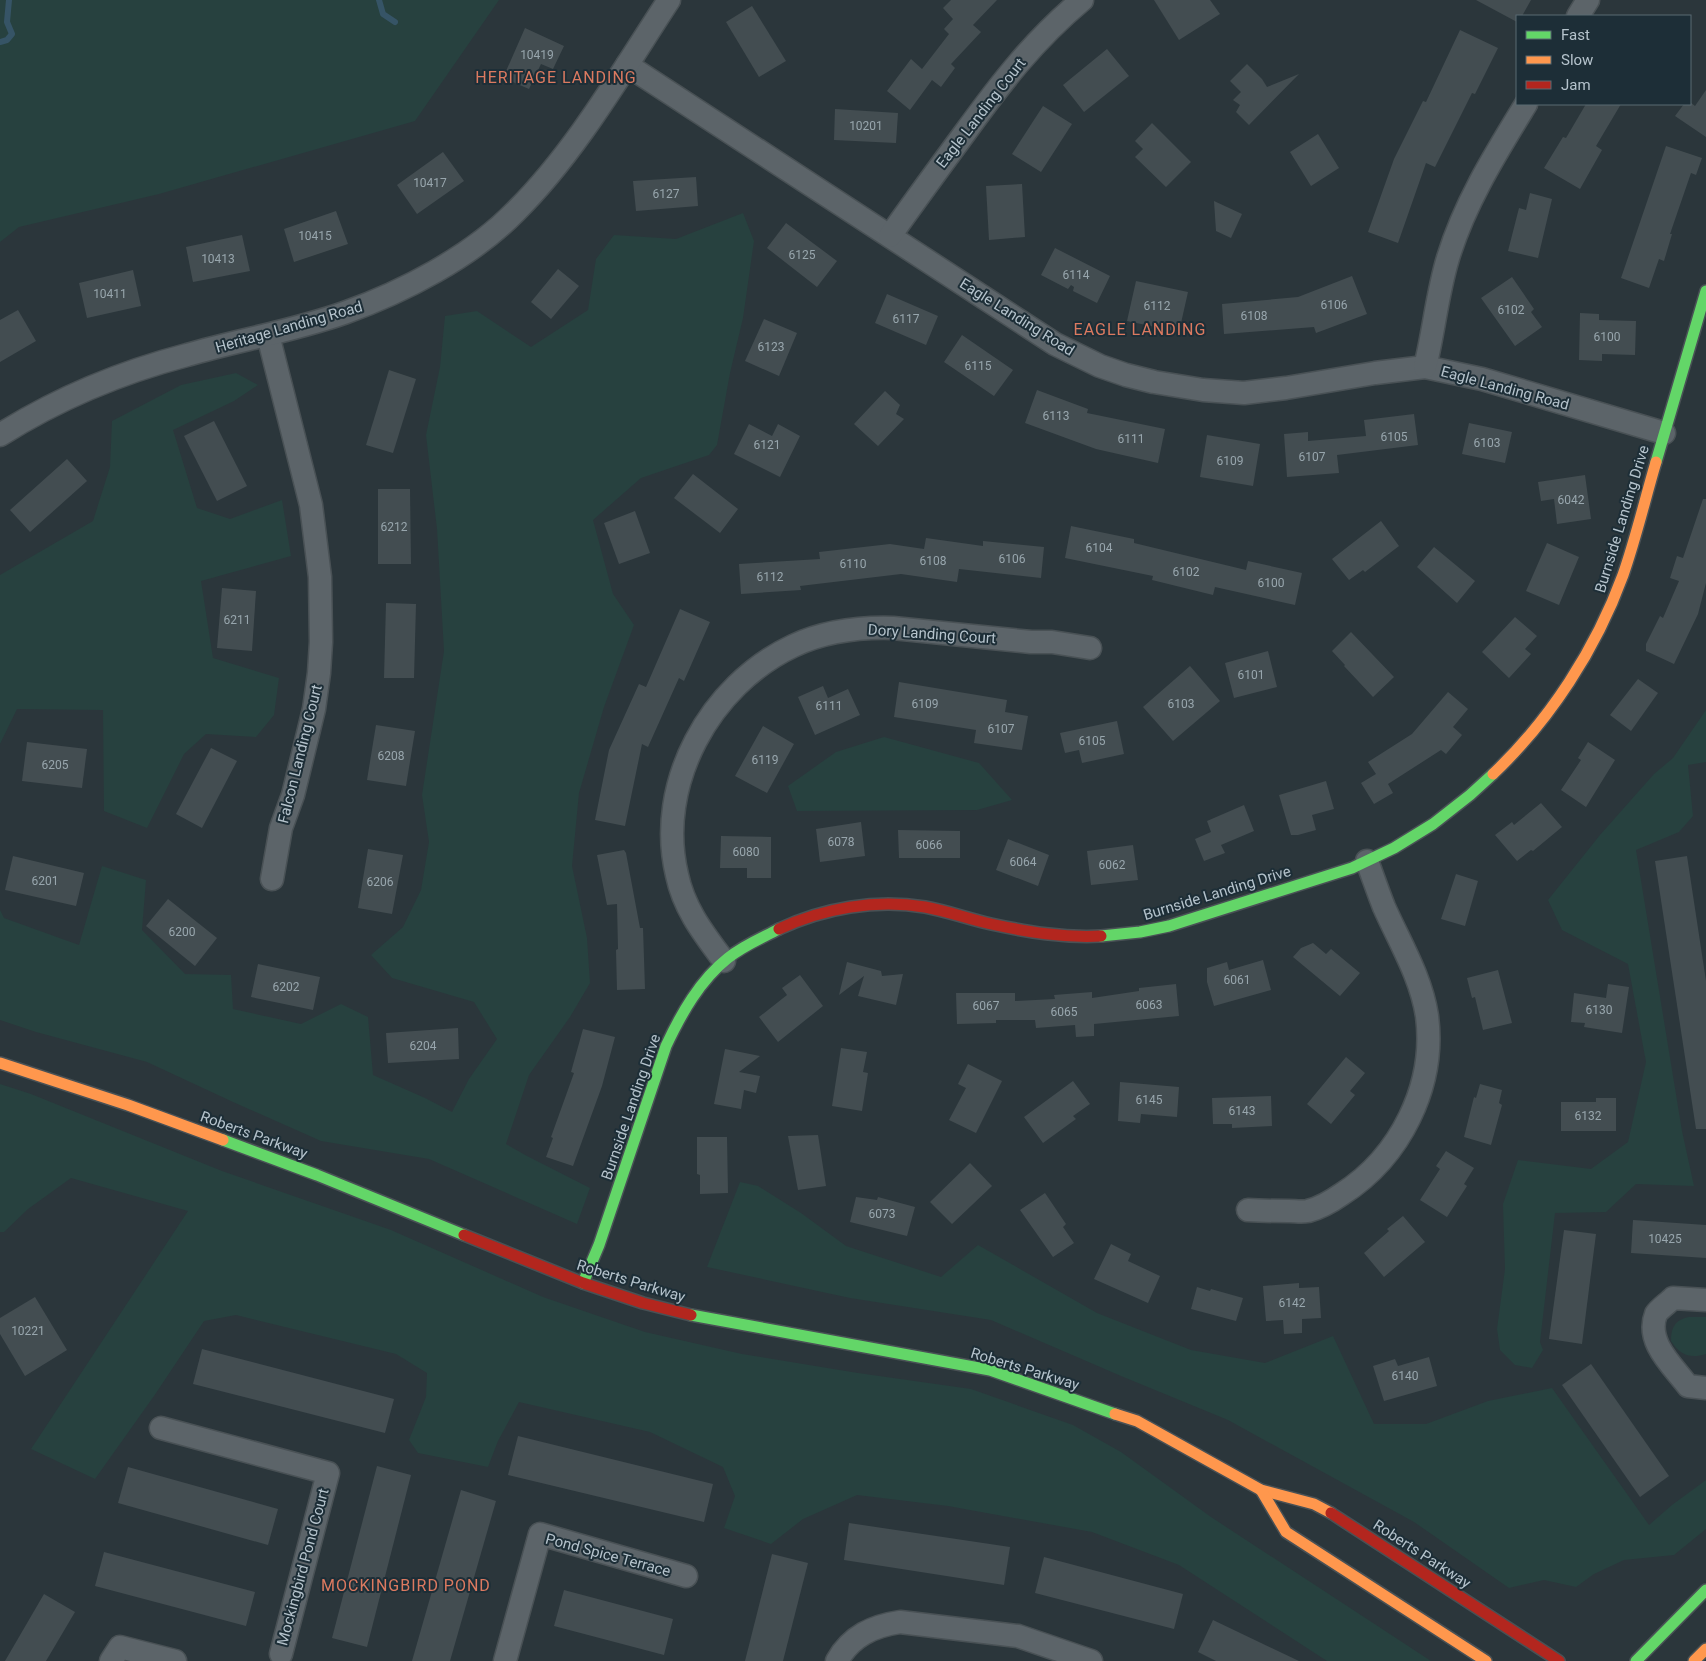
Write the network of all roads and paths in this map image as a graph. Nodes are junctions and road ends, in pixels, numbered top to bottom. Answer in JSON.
{"nodes":[{"id":1,"x":669,"y":0,"type":"edge"},
{"id":2,"x":1082,"y":0,"type":"edge"},
{"id":3,"x":1588,"y":0,"type":"edge"},
{"id":4,"x":1579,"y":15,"type":"edge"},
{"id":5,"x":626,"y":65,"type":"junction"},
{"id":6,"x":1525,"y":105,"type":"edge"},
{"id":7,"x":890,"y":236,"type":"junction"},
{"id":8,"x":1706,"y":291,"type":"edge"},
{"id":9,"x":268,"y":335,"type":"junction"},
{"id":10,"x":1425,"y":367,"type":"junction"},
{"id":11,"x":1664,"y":433,"type":"junction"},
{"id":12,"x":0,"y":435,"type":"edge"},
{"id":13,"x":1090,"y":648,"type":"dead end"},
{"id":14,"x":1367,"y":861,"type":"junction"},
{"id":15,"x":272,"y":879,"type":"dead end"},
{"id":16,"x":724,"y":961,"type":"junction"},
{"id":17,"x":0,"y":1063,"type":"edge"},
{"id":18,"x":1248,"y":1210,"type":"dead end"},
{"id":19,"x":583,"y":1284,"type":"junction"},
{"id":20,"x":1706,"y":1300,"type":"edge"},
{"id":21,"x":1706,"y":1388,"type":"edge"},
{"id":22,"x":161,"y":1428,"type":"dead end"},
{"id":23,"x":1261,"y":1490,"type":"junction"},
{"id":24,"x":686,"y":1576,"type":"dead end"},
{"id":25,"x":1706,"y":1590,"type":"edge"},
{"id":26,"x":1706,"y":1649,"type":"edge"},
{"id":27,"x":280,"y":1658,"type":"edge"},
{"id":28,"x":1086,"y":1660,"type":"edge"},
{"id":29,"x":111,"y":1661,"type":"edge"},
{"id":30,"x":175,"y":1661,"type":"edge"},
{"id":31,"x":505,"y":1661,"type":"edge"},
{"id":32,"x":837,"y":1661,"type":"edge"},
{"id":33,"x":1486,"y":1661,"type":"edge"},
{"id":34,"x":1559,"y":1661,"type":"edge"},
{"id":35,"x":1636,"y":1661,"type":"edge"},
{"id":36,"x":1694,"y":1661,"type":"edge"}],
"edges":[{"from":1,"to":5,"type":"street","name":"Heritage Landing Road"},
{"from":2,"to":7,"type":"street","name":"Eagle Landing Court"},
{"from":3,"to":4,"type":"street"},
{"from":5,"to":7,"type":"street","name":"Eagle Landing Road"},
{"from":5,"to":9,"type":"street","name":"Heritage Landing Road"},
{"from":6,"to":10,"type":"street"},
{"from":7,"to":10,"type":"street","name":"Eagle Landing Road"},
{"from":8,"to":11,"type":"main road","name":"Burnside Landing Drive"},
{"from":9,"to":12,"type":"street","name":"Heritage Landing Road"},
{"from":9,"to":15,"type":"street","name":"Falcon Landing Court"},
{"from":10,"to":11,"type":"street","name":"Eagle Landing Road"},
{"from":11,"to":14,"type":"main road","name":"Burnside Landing Drive"},
{"from":13,"to":16,"type":"street","name":"Dory Landing Court"},
{"from":14,"to":16,"type":"main road","name":"Burnside Landing Drive"},
{"from":14,"to":18,"type":"street"},
{"from":16,"to":19,"type":"main road","name":"Burnside Landing Drive"},
{"from":17,"to":19,"type":"main road","name":"Roberts Parkway"},
{"from":19,"to":23,"type":"main road","name":"Roberts Parkway"},
{"from":20,"to":21,"type":"street"},
{"from":22,"to":27,"type":"street","name":"Mockingbird Pond Court"},
{"from":23,"to":33,"type":"main road"},
{"from":23,"to":34,"type":"main road","name":"Roberts Parkway"},
{"from":24,"to":31,"type":"street","name":"Pond Spice Terrace"},
{"from":25,"to":35,"type":"main road"},
{"from":26,"to":36,"type":"main road"},
{"from":28,"to":32,"type":"street"},
{"from":29,"to":30,"type":"street"}]}
